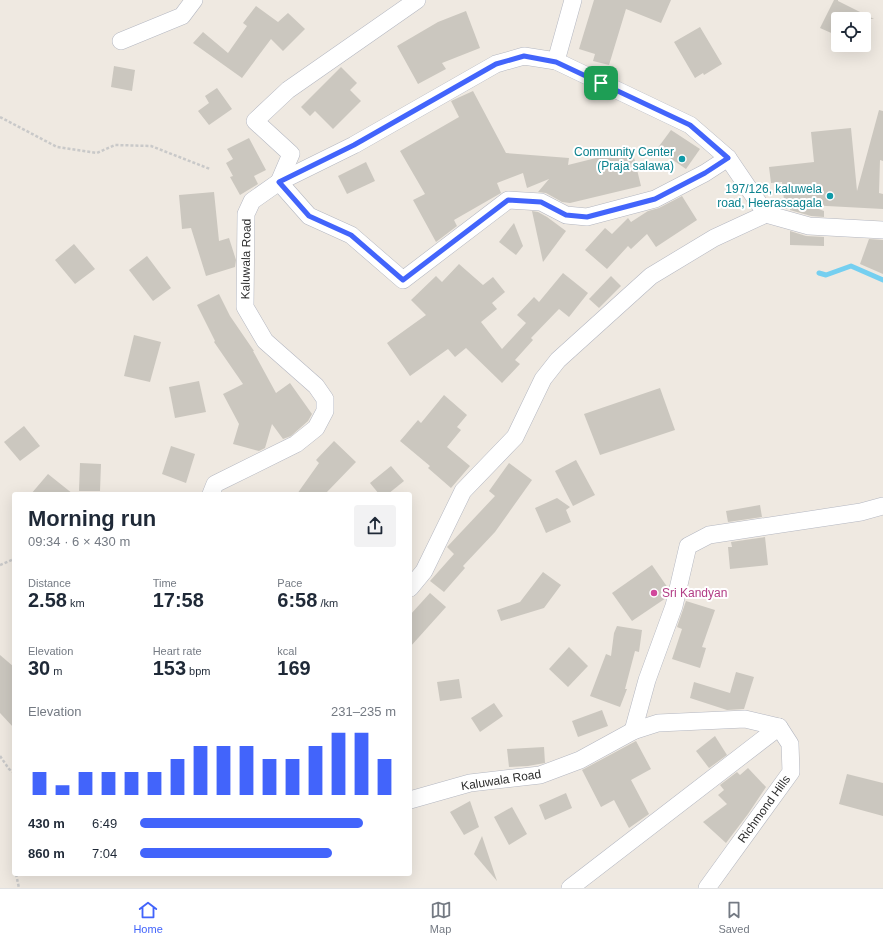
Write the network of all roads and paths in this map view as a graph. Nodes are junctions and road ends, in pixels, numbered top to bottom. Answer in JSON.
{"nodes":[{"id":1,"x":194,"y":0,"type":"edge"},
{"id":2,"x":417,"y":0,"type":"edge"},
{"id":3,"x":573,"y":0,"type":"edge"},
{"id":4,"x":121,"y":41,"type":"dead end"},
{"id":5,"x":556,"y":62,"type":"junction"},
{"id":6,"x":0,"y":116,"type":"edge"},
{"id":7,"x":728,"y":158,"type":"junction"},
{"id":8,"x":210,"y":169,"type":"dead end"},
{"id":9,"x":279,"y":182,"type":"junction"},
{"id":10,"x":766,"y":214,"type":"junction"},
{"id":11,"x":883,"y":230,"type":"edge"},
{"id":12,"x":212,"y":492,"type":"edge"},
{"id":13,"x":883,"y":506,"type":"edge"},
{"id":14,"x":12,"y":560,"type":"edge"},
{"id":15,"x":0,"y":565,"type":"edge"},
{"id":16,"x":412,"y":586,"type":"edge"},
{"id":17,"x":779,"y":727,"type":"junction"},
{"id":18,"x":633,"y":731,"type":"junction"},
{"id":19,"x":0,"y":756,"type":"edge"},
{"id":20,"x":12,"y":771,"type":"edge"},
{"id":21,"x":412,"y":799,"type":"edge"},
{"id":22,"x":16,"y":876,"type":"edge"},
{"id":23,"x":19,"y":888,"type":"edge"},
{"id":24,"x":570,"y":888,"type":"edge"},
{"id":25,"x":707,"y":888,"type":"edge"}],
"edges":[{"from":1,"to":4,"type":"street"},
{"from":2,"to":9,"type":"street"},
{"from":3,"to":5,"type":"street"},
{"from":5,"to":7,"type":"street","name":"Kaluwala Road"},
{"from":5,"to":9,"type":"street","name":"Kaluwala Road"},
{"from":6,"to":8,"type":"path"},
{"from":7,"to":9,"type":"street"},
{"from":7,"to":10,"type":"street","name":"Kaluwala Road"},
{"from":9,"to":12,"type":"street","name":"Kaluwala Road"},
{"from":10,"to":11,"type":"street"},
{"from":10,"to":16,"type":"street"},
{"from":13,"to":18,"type":"street"},
{"from":14,"to":15,"type":"path"},
{"from":17,"to":18,"type":"street"},
{"from":17,"to":24,"type":"street"},
{"from":17,"to":25,"type":"street","name":"Richmond Hills"},
{"from":18,"to":21,"type":"street","name":"Kaluwala Road"},
{"from":19,"to":20,"type":"path"},
{"from":22,"to":23,"type":"path"}]}
